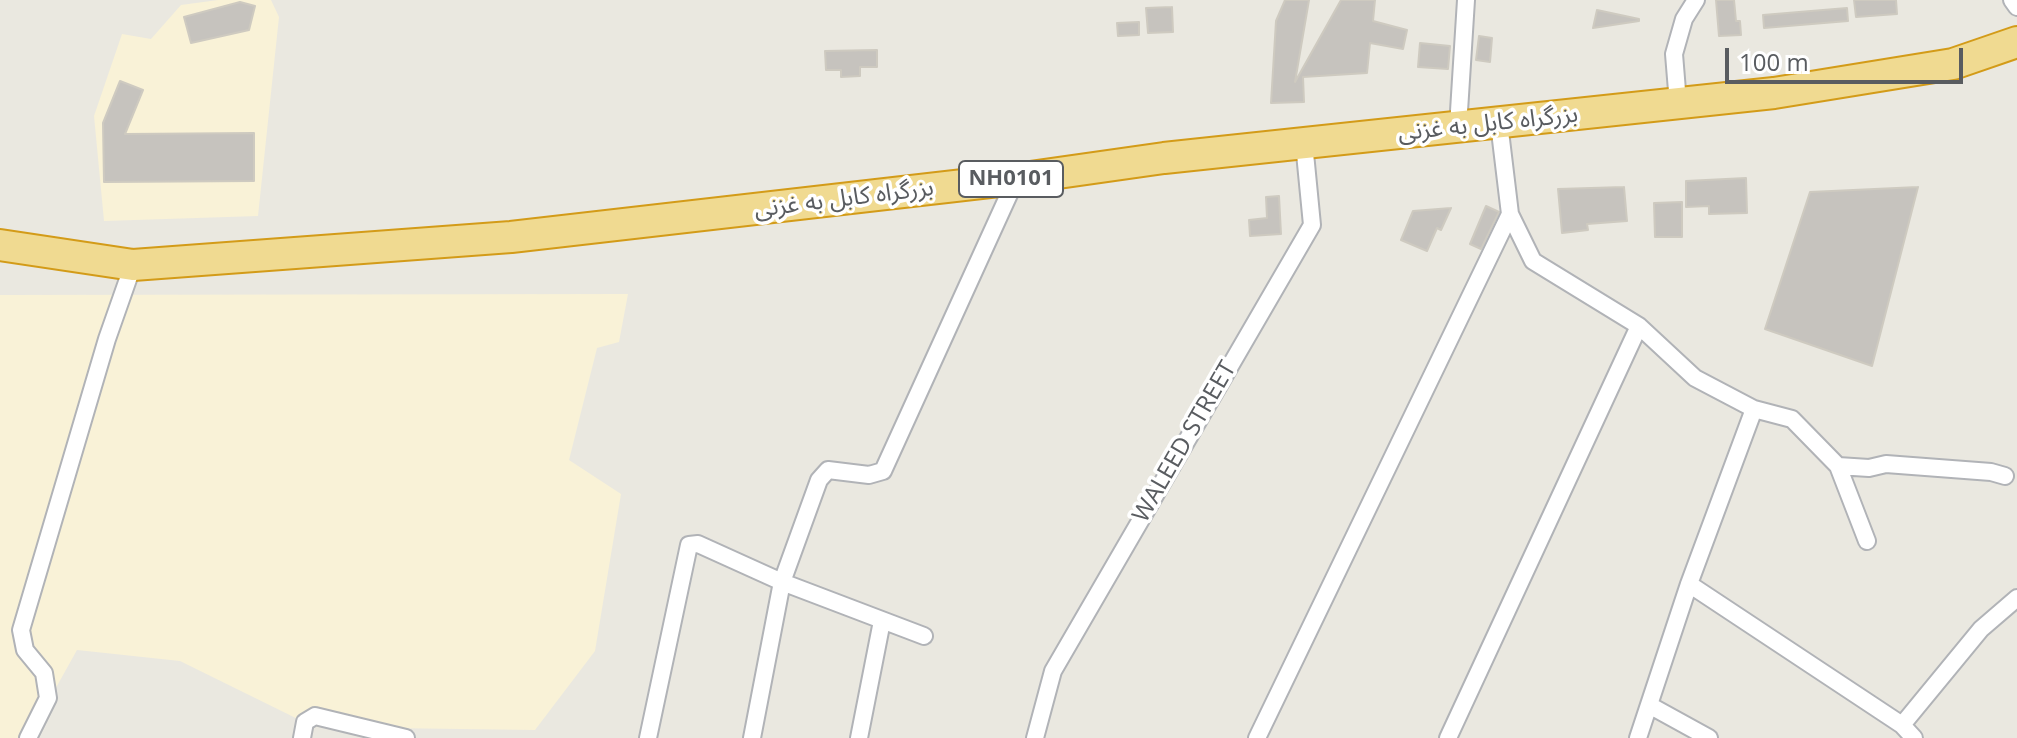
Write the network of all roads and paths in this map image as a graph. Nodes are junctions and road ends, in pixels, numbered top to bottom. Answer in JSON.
{"nodes":[{"id":1,"x":1466,"y":0,"type":"edge"},
{"id":2,"x":1696,"y":0,"type":"edge"},
{"id":3,"x":2012,"y":0,"type":"edge"},
{"id":4,"x":2017,"y":7,"type":"edge"},
{"id":5,"x":2017,"y":42,"type":"edge"},
{"id":6,"x":1678,"y":103,"type":"junction"},
{"id":7,"x":1499,"y":123,"type":"junction"},
{"id":8,"x":1458,"y":127,"type":"junction"},
{"id":9,"x":1304,"y":143,"type":"junction"},
{"id":10,"x":1016,"y":179,"type":"junction"},
{"id":11,"x":1510,"y":214,"type":"junction"},
{"id":12,"x":0,"y":245,"type":"edge"},
{"id":13,"x":133,"y":265,"type":"junction"},
{"id":14,"x":1639,"y":326,"type":"junction"},
{"id":15,"x":1754,"y":409,"type":"junction"},
{"id":16,"x":1838,"y":466,"type":"junction"},
{"id":17,"x":2012,"y":482,"type":"edge"},
{"id":18,"x":1867,"y":541,"type":"dead end"},
{"id":19,"x":782,"y":582,"type":"junction"},
{"id":20,"x":1689,"y":584,"type":"junction"},
{"id":21,"x":2017,"y":598,"type":"edge"},
{"id":22,"x":882,"y":621,"type":"junction"},
{"id":23,"x":924,"y":636,"type":"dead end"},
{"id":24,"x":1649,"y":705,"type":"junction"},
{"id":25,"x":1902,"y":725,"type":"junction"},
{"id":26,"x":28,"y":738,"type":"edge"},
{"id":27,"x":302,"y":738,"type":"edge"},
{"id":28,"x":406,"y":738,"type":"edge"},
{"id":29,"x":648,"y":738,"type":"edge"},
{"id":30,"x":752,"y":738,"type":"edge"},
{"id":31,"x":859,"y":738,"type":"edge"},
{"id":32,"x":1035,"y":738,"type":"edge"},
{"id":33,"x":1257,"y":738,"type":"edge"},
{"id":34,"x":1448,"y":738,"type":"edge"},
{"id":35,"x":1638,"y":738,"type":"edge"},
{"id":36,"x":1709,"y":738,"type":"edge"},
{"id":37,"x":1914,"y":738,"type":"edge"}],
"edges":[{"from":1,"to":8,"type":"street"},
{"from":2,"to":6,"type":"street"},
{"from":3,"to":4,"type":"street"},
{"from":5,"to":6,"type":"highway","name":"بزرگراه کابل به غزنی","number":"NH0101"},
{"from":6,"to":7,"type":"highway","name":"بزرگراه کابل به غزنی","number":"NH0101"},
{"from":7,"to":8,"type":"highway","name":"بزرگراه کابل به غزنی","number":"NH0101"},
{"from":7,"to":11,"type":"street"},
{"from":8,"to":9,"type":"highway","name":"بزرگراه کابل به غزنی","number":"NH0101"},
{"from":9,"to":10,"type":"highway","name":"بزرگراه کابل به غزنی","number":"NH0101"},
{"from":9,"to":32,"type":"street","name":"WALEED STREET"},
{"from":10,"to":13,"type":"highway","name":"بزرگراه کابل به غزنی","number":"NH0101"},
{"from":10,"to":19,"type":"street"},
{"from":11,"to":14,"type":"street"},
{"from":11,"to":33,"type":"street"},
{"from":12,"to":13,"type":"highway","name":"بزرگراه کابل به غزنی","number":"NH0101"},
{"from":13,"to":26,"type":"street"},
{"from":14,"to":15,"type":"street"},
{"from":14,"to":34,"type":"street"},
{"from":15,"to":16,"type":"street"},
{"from":15,"to":20,"type":"street"},
{"from":16,"to":17,"type":"street"},
{"from":16,"to":18,"type":"street"},
{"from":19,"to":22,"type":"street"},
{"from":19,"to":29,"type":"street"},
{"from":19,"to":30,"type":"street"},
{"from":20,"to":24,"type":"street"},
{"from":20,"to":25,"type":"street"},
{"from":21,"to":25,"type":"street"},
{"from":22,"to":23,"type":"street"},
{"from":22,"to":31,"type":"street"},
{"from":24,"to":35,"type":"street"},
{"from":24,"to":36,"type":"street"},
{"from":25,"to":37,"type":"street"},
{"from":27,"to":28,"type":"street"}]}
